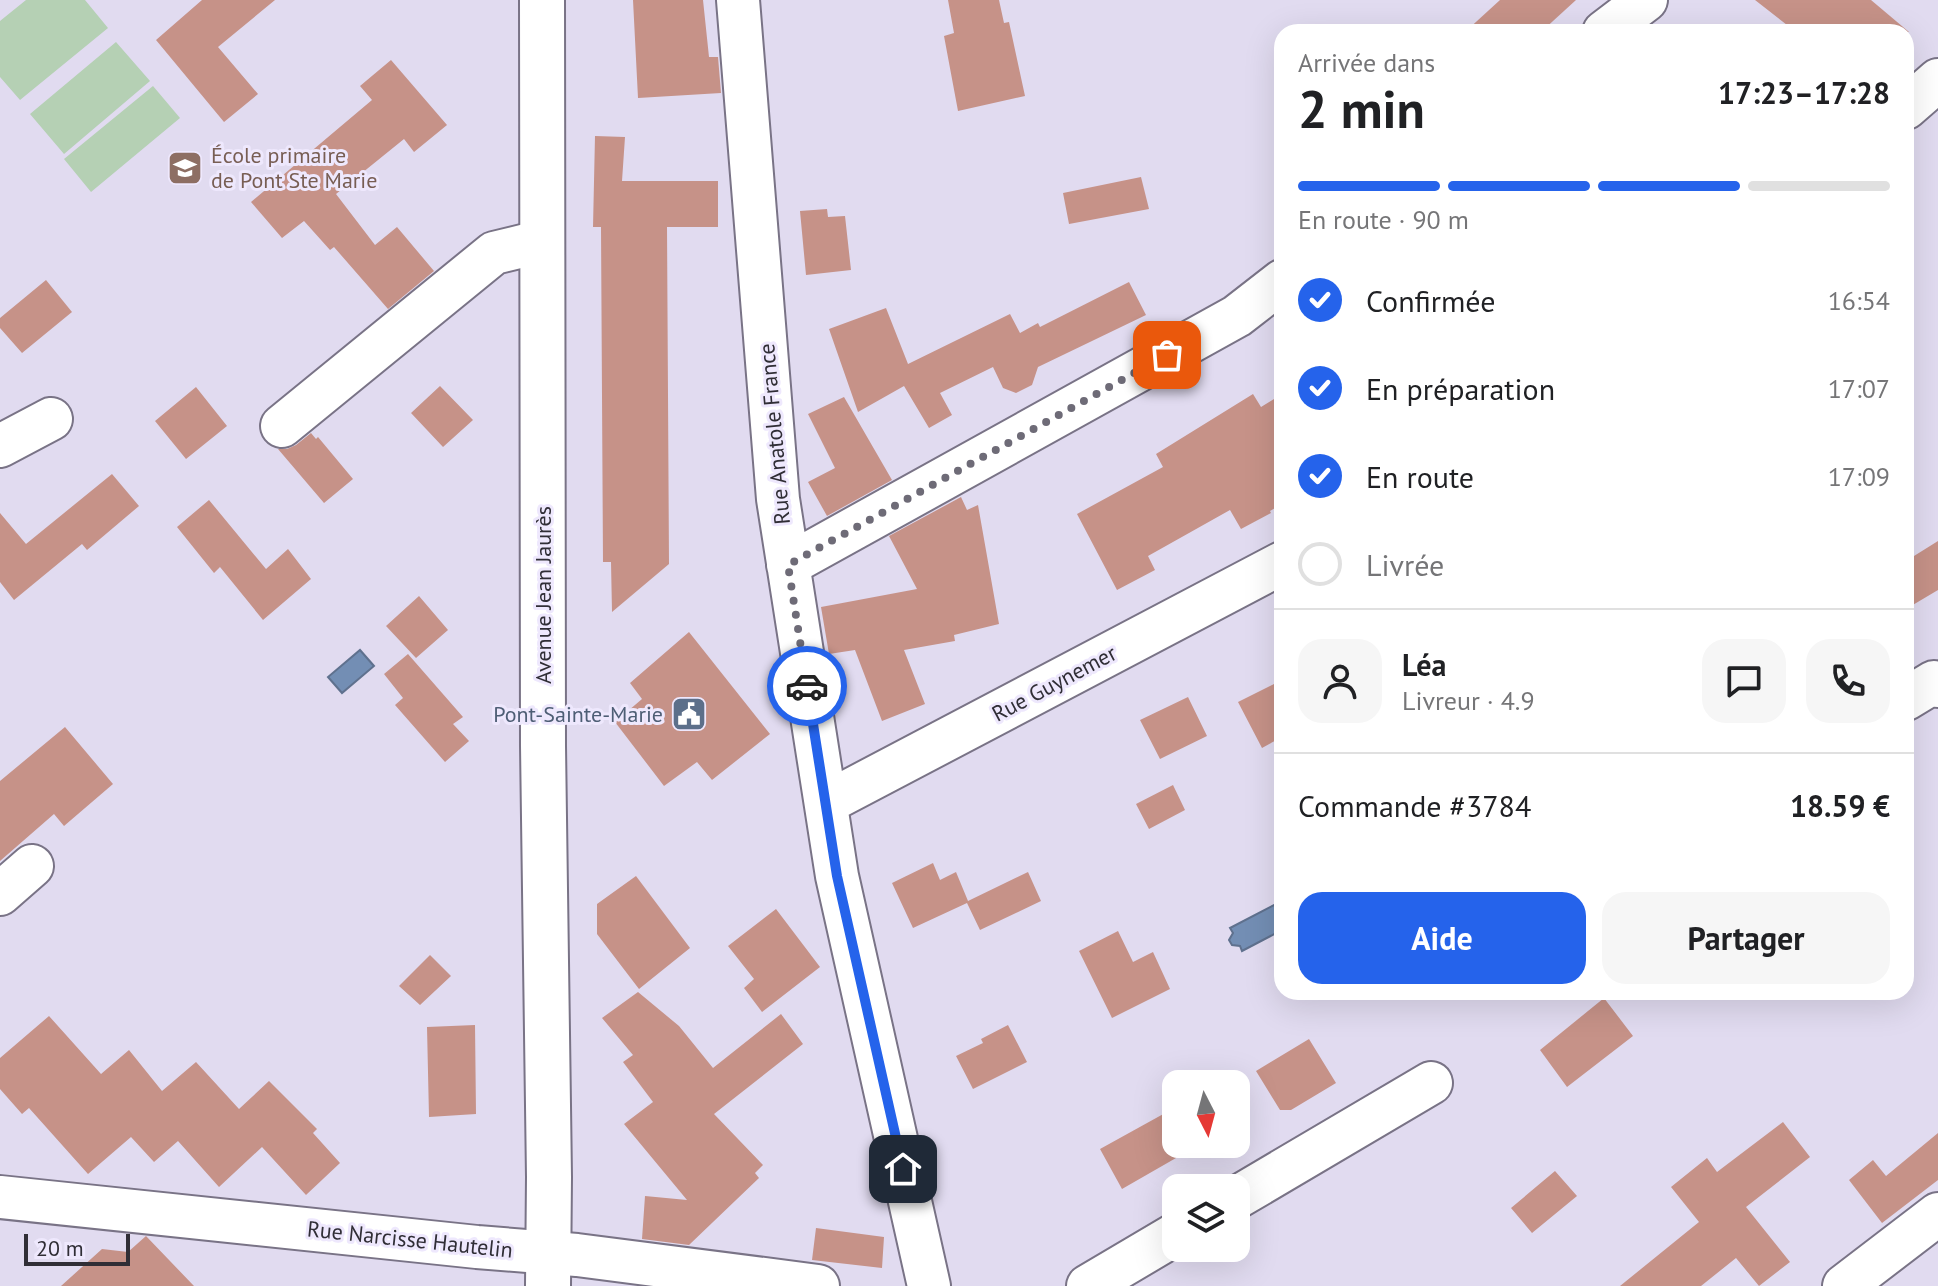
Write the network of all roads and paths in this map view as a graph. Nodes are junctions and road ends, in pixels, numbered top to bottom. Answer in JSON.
{"nodes":[{"id":1,"x":542,"y":0,"type":"edge"},
{"id":2,"x":738,"y":0,"type":"edge"},
{"id":3,"x":1646,"y":0,"type":"edge"},
{"id":4,"x":1614,"y":24,"type":"edge"},
{"id":5,"x":1938,"y":80,"type":"edge"},
{"id":6,"x":1914,"y":101,"type":"edge"},
{"id":7,"x":543,"y":241,"type":"junction"},
{"id":8,"x":1274,"y":287,"type":"edge"},
{"id":9,"x":51,"y":419,"type":"dead end"},
{"id":10,"x":282,"y":426,"type":"dead end"},
{"id":11,"x":0,"y":446,"type":"edge"},
{"id":12,"x":788,"y":565,"type":"junction"},
{"id":13,"x":1274,"y":567,"type":"edge"},
{"id":14,"x":826,"y":803,"type":"junction"},
{"id":15,"x":32,"y":866,"type":"dead end"},
{"id":16,"x":0,"y":894,"type":"edge"},
{"id":17,"x":1431,"y":1083,"type":"dead end"},
{"id":18,"x":1250,"y":1190,"type":"edge"},
{"id":19,"x":0,"y":1197,"type":"edge"},
{"id":20,"x":1938,"y":1214,"type":"edge"},
{"id":21,"x":1162,"y":1242,"type":"edge"},
{"id":22,"x":548,"y":1269,"type":"edge"},
{"id":23,"x":818,"y":1286,"type":"edge"},
{"id":24,"x":929,"y":1286,"type":"edge"},
{"id":25,"x":1088,"y":1286,"type":"edge"},
{"id":26,"x":1844,"y":1286,"type":"edge"}],
"edges":[{"from":1,"to":7,"type":"main road","name":"Avenue Jean Jaurès"},
{"from":2,"to":12,"type":"street","name":"Rue Anatole France"},
{"from":3,"to":4,"type":"street"},
{"from":5,"to":6,"type":"street"},
{"from":7,"to":10,"type":"street"},
{"from":7,"to":22,"type":"main road","name":"Avenue Jean Jaurès"},
{"from":8,"to":12,"type":"street"},
{"from":9,"to":11,"type":"street"},
{"from":12,"to":14,"type":"street","name":"Rue Anatole France"},
{"from":13,"to":14,"type":"street","name":"Rue Guynemer"},
{"from":14,"to":24,"type":"street","name":"Rue Anatole France"},
{"from":15,"to":16,"type":"street"},
{"from":17,"to":18,"type":"street"},
{"from":19,"to":22,"type":"street","name":"Rue Narcisse Hautelin"},
{"from":20,"to":26,"type":"street"},
{"from":21,"to":25,"type":"street"},
{"from":22,"to":23,"type":"street","name":"Rue Narcisse Hautelin"}]}
